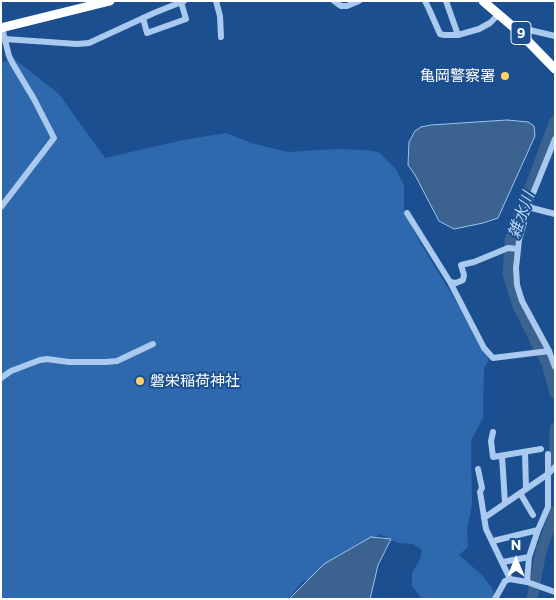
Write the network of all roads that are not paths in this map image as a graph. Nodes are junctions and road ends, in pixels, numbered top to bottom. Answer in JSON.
{"nodes":[{"id":1,"x":110,"y":1,"type":"edge"},
{"id":2,"x":216,"y":1,"type":"edge"},
{"id":3,"x":334,"y":1,"type":"edge"},
{"id":4,"x":359,"y":1,"type":"edge"},
{"id":5,"x":424,"y":1,"type":"edge"},
{"id":6,"x":446,"y":1,"type":"edge"},
{"id":7,"x":483,"y":1,"type":"edge"},
{"id":8,"x":182,"y":2,"type":"edge"},
{"id":9,"x":499,"y":14,"type":"junction"},
{"id":10,"x":143,"y":18,"type":"junction"},
{"id":11,"x":1,"y":28,"type":"edge"},
{"id":12,"x":518,"y":31,"type":"junction"},
{"id":13,"x":458,"y":35,"type":"junction"},
{"id":14,"x":555,"y":36,"type":"edge"},
{"id":15,"x":221,"y":37,"type":"dead end"},
{"id":16,"x":4,"y":39,"type":"junction"},
{"id":17,"x":555,"y":69,"type":"edge"},
{"id":18,"x":555,"y":139,"type":"edge"},
{"id":19,"x":552,"y":155,"type":"edge"},
{"id":20,"x":2,"y":207,"type":"edge"},
{"id":21,"x":528,"y":207,"type":"junction"},
{"id":22,"x":407,"y":213,"type":"dead end"},
{"id":23,"x":555,"y":214,"type":"edge"},
{"id":24,"x":518,"y":249,"type":"junction"},
{"id":25,"x":450,"y":282,"type":"junction"},
{"id":26,"x":153,"y":344,"type":"dead end"},
{"id":27,"x":551,"y":353,"type":"edge"},
{"id":28,"x":555,"y":367,"type":"edge"},
{"id":29,"x":1,"y":378,"type":"edge"},
{"id":30,"x":493,"y":432,"type":"dead end"},
{"id":31,"x":541,"y":449,"type":"dead end"},
{"id":32,"x":525,"y":452,"type":"junction"},
{"id":33,"x":548,"y":454,"type":"dead end"},
{"id":34,"x":502,"y":456,"type":"junction"},
{"id":35,"x":555,"y":467,"type":"edge"},
{"id":36,"x":478,"y":469,"type":"dead end"},
{"id":37,"x":548,"y":474,"type":"junction"},
{"id":38,"x":523,"y":491,"type":"junction"},
{"id":39,"x":505,"y":503,"type":"junction"},
{"id":40,"x":533,"y":514,"type":"dead end"},
{"id":41,"x":484,"y":518,"type":"junction"},
{"id":42,"x":538,"y":530,"type":"junction"},
{"id":43,"x":493,"y":541,"type":"junction"},
{"id":44,"x":529,"y":557,"type":"junction"},
{"id":45,"x":503,"y":562,"type":"junction"},
{"id":46,"x":510,"y":579,"type":"junction"},
{"id":47,"x":527,"y":582,"type":"junction"},
{"id":48,"x":555,"y":592,"type":"edge"},
{"id":49,"x":495,"y":599,"type":"edge"}],
"edges":[{"from":1,"to":11,"type":"highway"},
{"from":2,"to":15,"type":"street"},
{"from":3,"to":4,"type":"street"},
{"from":5,"to":13,"type":"street"},
{"from":6,"to":13,"type":"street"},
{"from":7,"to":9,"type":"highway","number":"9"},
{"from":8,"to":10,"type":"street"},
{"from":8,"to":10,"type":"street"},
{"from":9,"to":12,"type":"highway","number":"9"},
{"from":9,"to":13,"type":"street"},
{"from":10,"to":16,"type":"street"},
{"from":11,"to":16,"type":"street"},
{"from":12,"to":14,"type":"street"},
{"from":12,"to":17,"type":"highway","number":"9"},
{"from":16,"to":20,"type":"street"},
{"from":18,"to":19,"type":"street"},
{"from":19,"to":21,"type":"street"},
{"from":21,"to":23,"type":"street"},
{"from":21,"to":24,"type":"street"},
{"from":22,"to":25,"type":"street"},
{"from":24,"to":25,"type":"street"},
{"from":24,"to":27,"type":"street"},
{"from":25,"to":27,"type":"street"},
{"from":26,"to":29,"type":"street"},
{"from":27,"to":28,"type":"street"},
{"from":30,"to":34,"type":"street"},
{"from":31,"to":32,"type":"street"},
{"from":32,"to":34,"type":"street"},
{"from":32,"to":38,"type":"street"},
{"from":33,"to":37,"type":"street"},
{"from":34,"to":39,"type":"street"},
{"from":35,"to":37,"type":"street"},
{"from":36,"to":41,"type":"street"},
{"from":37,"to":38,"type":"street"},
{"from":37,"to":42,"type":"street"},
{"from":38,"to":39,"type":"street"},
{"from":38,"to":40,"type":"street"},
{"from":39,"to":41,"type":"street"},
{"from":41,"to":43,"type":"street"},
{"from":42,"to":43,"type":"street"},
{"from":42,"to":44,"type":"street"},
{"from":43,"to":45,"type":"street"},
{"from":44,"to":45,"type":"street"},
{"from":44,"to":47,"type":"street"},
{"from":45,"to":46,"type":"street"},
{"from":46,"to":47,"type":"street"},
{"from":46,"to":49,"type":"street"},
{"from":47,"to":48,"type":"street"}]}
